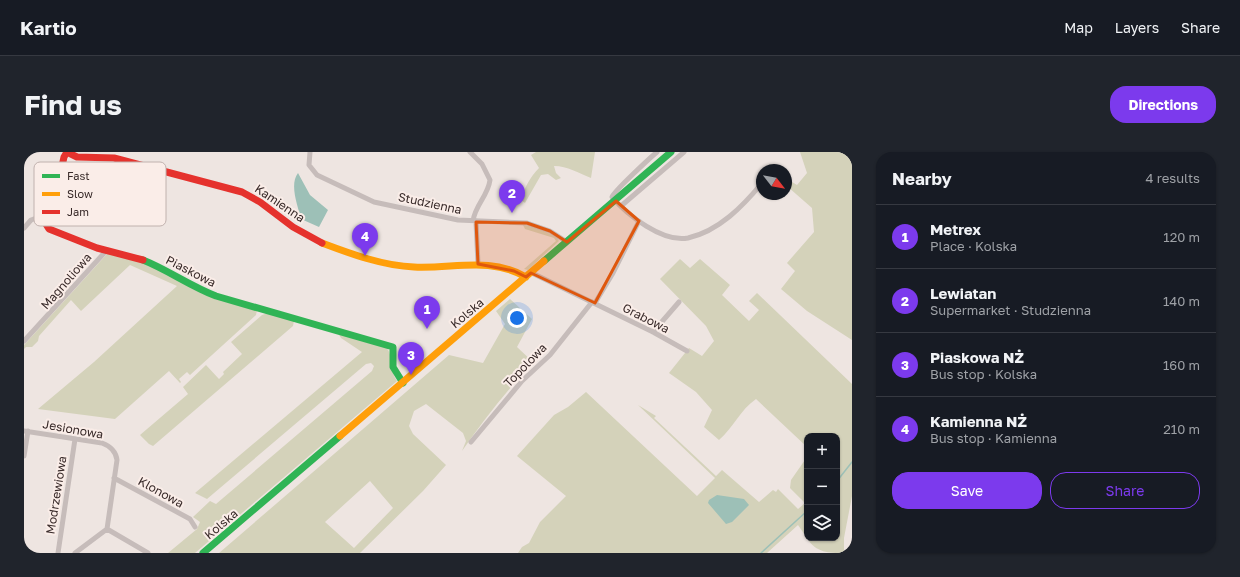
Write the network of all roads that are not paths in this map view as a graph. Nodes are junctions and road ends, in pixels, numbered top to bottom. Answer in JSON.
{"nodes":[{"id":1,"x":67,"y":152,"type":"edge"},
{"id":2,"x":310,"y":152,"type":"edge"},
{"id":3,"x":470,"y":152,"type":"edge"},
{"id":4,"x":658,"y":152,"type":"edge"},
{"id":5,"x":672,"y":152,"type":"edge"},
{"id":6,"x":684,"y":152,"type":"edge"},
{"id":7,"x":63,"y":162,"type":"edge"},
{"id":8,"x":129,"y":162,"type":"edge"},
{"id":9,"x":166,"y":172,"type":"edge"},
{"id":10,"x":756,"y":189,"type":"edge"},
{"id":11,"x":618,"y":204,"type":"junction"},
{"id":12,"x":34,"y":219,"type":"edge"},
{"id":13,"x":475,"y":222,"type":"junction"},
{"id":14,"x":639,"y":222,"type":"junction"},
{"id":15,"x":25,"y":225,"type":"edge"},
{"id":16,"x":47,"y":226,"type":"edge"},
{"id":17,"x":567,"y":242,"type":"junction"},
{"id":18,"x":106,"y":251,"type":"junction"},
{"id":19,"x":478,"y":264,"type":"junction"},
{"id":20,"x":529,"y":275,"type":"junction"},
{"id":21,"x":593,"y":302,"type":"junction"},
{"id":22,"x":679,"y":302,"type":"dead end"},
{"id":23,"x":653,"y":332,"type":"junction"},
{"id":24,"x":24,"y":341,"type":"edge"},
{"id":25,"x":687,"y":351,"type":"dead end"},
{"id":26,"x":403,"y":383,"type":"junction"},
{"id":27,"x":26,"y":431,"type":"edge"},
{"id":28,"x":75,"y":439,"type":"junction"},
{"id":29,"x":471,"y":442,"type":"dead end"},
{"id":30,"x":24,"y":456,"type":"edge"},
{"id":31,"x":114,"y":478,"type":"junction"},
{"id":32,"x":195,"y":527,"type":"dead end"},
{"id":33,"x":107,"y":529,"type":"junction"},
{"id":34,"x":58,"y":553,"type":"edge"},
{"id":35,"x":75,"y":553,"type":"edge"},
{"id":36,"x":148,"y":553,"type":"edge"},
{"id":37,"x":203,"y":553,"type":"edge"}],
"edges":[{"from":1,"to":7,"type":"street"},
{"from":1,"to":8,"type":"street","name":"Kamienna"},
{"from":2,"to":13,"type":"street","name":"Studzienna"},
{"from":3,"to":13,"type":"street"},
{"from":4,"to":11,"type":"street"},
{"from":5,"to":11,"type":"street","name":"Kolska"},
{"from":6,"to":11,"type":"street"},
{"from":9,"to":19,"type":"street","name":"Kamienna"},
{"from":10,"to":14,"type":"street"},
{"from":11,"to":14,"type":"street"},
{"from":11,"to":17,"type":"street","name":"Kolska"},
{"from":12,"to":15,"type":"street"},
{"from":13,"to":17,"type":"street","name":"Studzienna"},
{"from":13,"to":19,"type":"street"},
{"from":14,"to":21,"type":"street","name":"Topolowa"},
{"from":16,"to":18,"type":"street","name":"Piaskowa"},
{"from":17,"to":20,"type":"street","name":"Kolska"},
{"from":18,"to":24,"type":"street","name":"Magnoliowa"},
{"from":18,"to":26,"type":"street","name":"Piaskowa"},
{"from":19,"to":20,"type":"street","name":"Kamienna"},
{"from":20,"to":21,"type":"street"},
{"from":20,"to":26,"type":"street","name":"Kolska"},
{"from":21,"to":23,"type":"street","name":"Grabowa"},
{"from":21,"to":29,"type":"street","name":"Topolowa"},
{"from":22,"to":23,"type":"street"},
{"from":23,"to":25,"type":"street","name":"Grabowa"},
{"from":26,"to":37,"type":"street","name":"Kolska"},
{"from":27,"to":28,"type":"street","name":"Jesionowa"},
{"from":27,"to":30,"type":"street"},
{"from":28,"to":31,"type":"street","name":"Jesionowa"},
{"from":28,"to":34,"type":"street","name":"Modrzewiowa"},
{"from":31,"to":32,"type":"street","name":"Klonowa"},
{"from":31,"to":33,"type":"street","name":"Jesionowa"},
{"from":33,"to":35,"type":"street"},
{"from":33,"to":36,"type":"street"}]}
